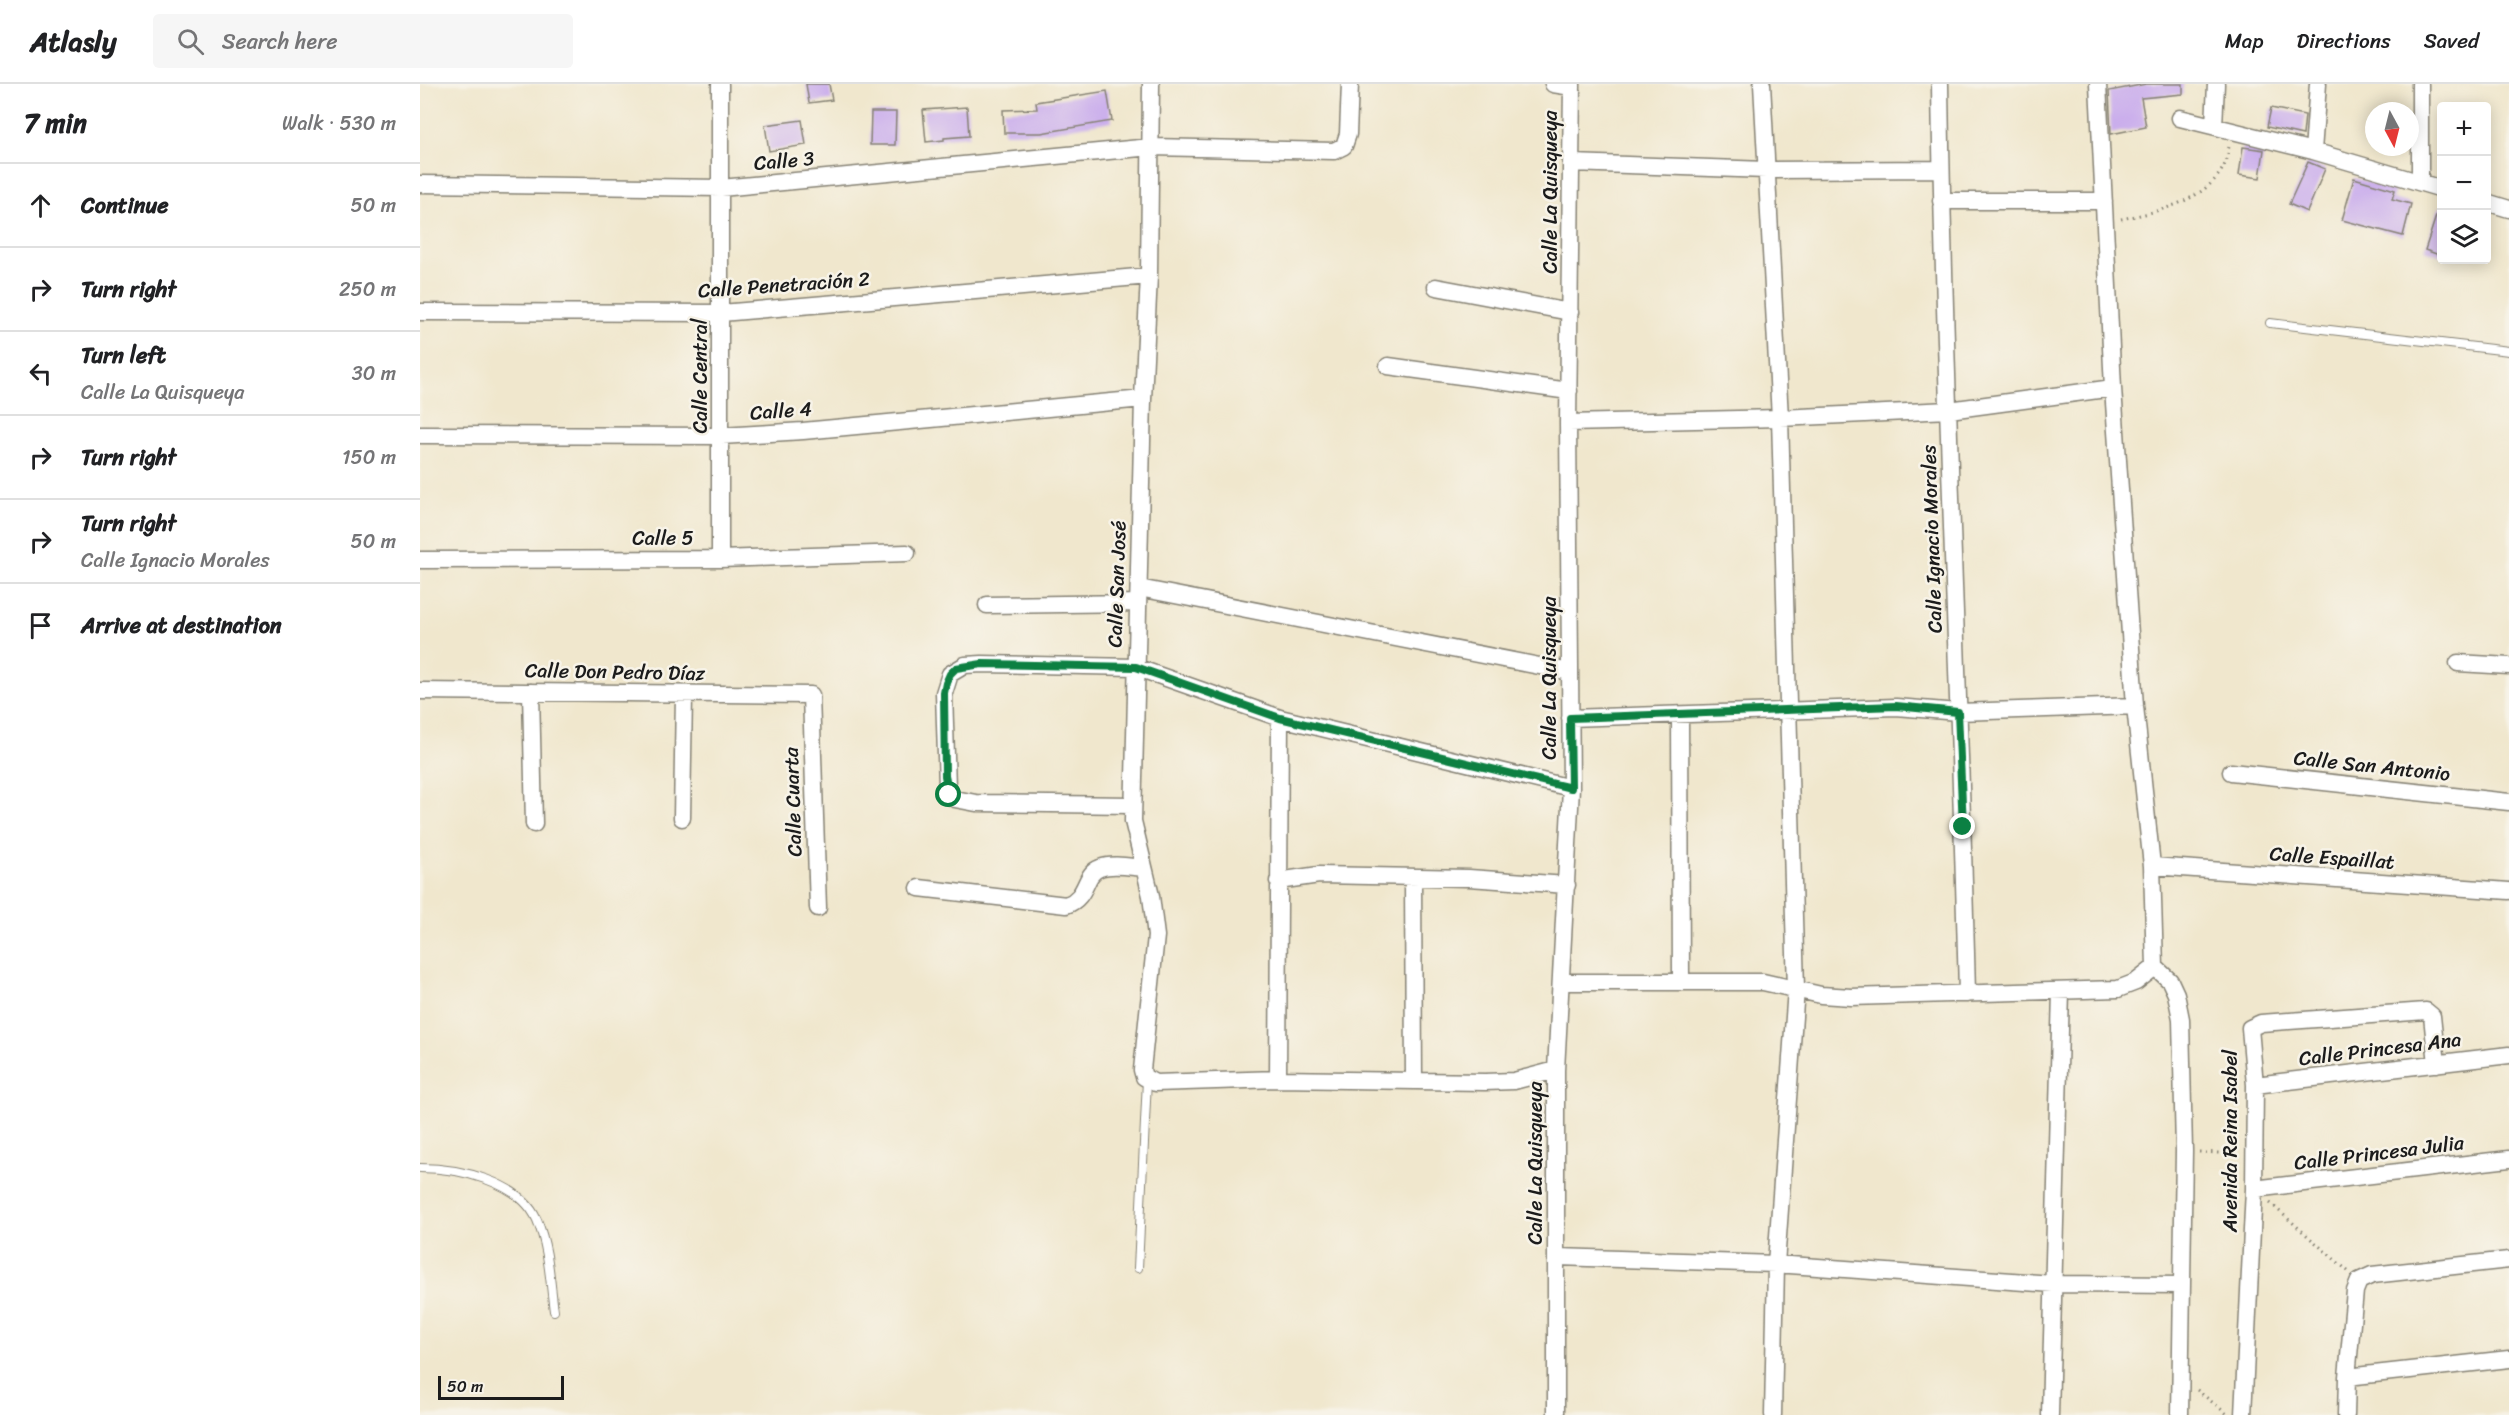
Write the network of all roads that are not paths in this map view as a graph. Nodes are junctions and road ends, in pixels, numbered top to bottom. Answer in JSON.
{"nodes":[{"id":1,"x":720,"y":84,"type":"edge"},
{"id":2,"x":1151,"y":84,"type":"edge"},
{"id":3,"x":1350,"y":84,"type":"edge"},
{"id":4,"x":1553,"y":84,"type":"edge"},
{"id":5,"x":1762,"y":84,"type":"edge"},
{"id":6,"x":1940,"y":84,"type":"edge"},
{"id":7,"x":2098,"y":84,"type":"edge"},
{"id":8,"x":2216,"y":84,"type":"edge"},
{"id":9,"x":2318,"y":84,"type":"edge"},
{"id":10,"x":2420,"y":84,"type":"edge"},
{"id":11,"x":1572,"y":86,"type":"edge"},
{"id":12,"x":2180,"y":118,"type":"dead end"},
{"id":13,"x":2214,"y":126,"type":"junction"},
{"id":14,"x":1151,"y":147,"type":"junction"},
{"id":15,"x":2313,"y":152,"type":"junction"},
{"id":16,"x":1572,"y":163,"type":"junction"},
{"id":17,"x":1941,"y":169,"type":"junction"},
{"id":18,"x":1766,"y":170,"type":"junction"},
{"id":19,"x":2420,"y":182,"type":"junction"},
{"id":20,"x":420,"y":184,"type":"edge"},
{"id":21,"x":2437,"y":187,"type":"edge"},
{"id":22,"x":720,"y":188,"type":"junction"},
{"id":23,"x":1941,"y":201,"type":"junction"},
{"id":24,"x":2104,"y":201,"type":"junction"},
{"id":25,"x":2491,"y":203,"type":"edge"},
{"id":26,"x":2509,"y":209,"type":"edge"},
{"id":27,"x":1149,"y":276,"type":"junction"},
{"id":28,"x":1436,"y":287,"type":"dead end"},
{"id":29,"x":420,"y":312,"type":"edge"},
{"id":30,"x":1570,"y":312,"type":"junction"},
{"id":31,"x":721,"y":313,"type":"junction"},
{"id":32,"x":2270,"y":322,"type":"dead end"},
{"id":33,"x":2509,"y":351,"type":"edge"},
{"id":34,"x":1388,"y":366,"type":"dead end"},
{"id":35,"x":2113,"y":388,"type":"junction"},
{"id":36,"x":1569,"y":391,"type":"junction"},
{"id":37,"x":1143,"y":399,"type":"junction"},
{"id":38,"x":1949,"y":410,"type":"junction"},
{"id":39,"x":1780,"y":418,"type":"junction"},
{"id":40,"x":1568,"y":423,"type":"junction"},
{"id":41,"x":420,"y":435,"type":"edge"},
{"id":42,"x":721,"y":436,"type":"junction"},
{"id":43,"x":907,"y":554,"type":"dead end"},
{"id":44,"x":720,"y":559,"type":"junction"},
{"id":45,"x":420,"y":560,"type":"edge"},
{"id":46,"x":1138,"y":595,"type":"junction"},
{"id":47,"x":987,"y":605,"type":"dead end"},
{"id":48,"x":2458,"y":663,"type":"dead end"},
{"id":49,"x":2509,"y":666,"type":"edge"},
{"id":50,"x":1136,"y":667,"type":"junction"},
{"id":51,"x":1570,"y":672,"type":"junction"},
{"id":52,"x":420,"y":691,"type":"edge"},
{"id":53,"x":531,"y":692,"type":"junction"},
{"id":54,"x":684,"y":694,"type":"junction"},
{"id":55,"x":811,"y":695,"type":"joint"},
{"id":56,"x":2135,"y":706,"type":"junction"},
{"id":57,"x":1790,"y":711,"type":"junction"},
{"id":58,"x":1958,"y":712,"type":"junction"},
{"id":59,"x":1680,"y":715,"type":"junction"},
{"id":60,"x":1280,"y":718,"type":"junction"},
{"id":61,"x":1570,"y":718,"type":"junction"},
{"id":62,"x":2231,"y":772,"type":"dead end"},
{"id":63,"x":1571,"y":788,"type":"junction"},
{"id":64,"x":2509,"y":802,"type":"edge"},
{"id":65,"x":1133,"y":805,"type":"junction"},
{"id":66,"x":682,"y":818,"type":"dead end"},
{"id":67,"x":534,"y":824,"type":"dead end"},
{"id":68,"x":2152,"y":866,"type":"junction"},
{"id":69,"x":1143,"y":868,"type":"junction"},
{"id":70,"x":1413,"y":877,"type":"junction"},
{"id":71,"x":1278,"y":881,"type":"junction"},
{"id":72,"x":1567,"y":885,"type":"junction"},
{"id":73,"x":919,"y":888,"type":"dead end"},
{"id":74,"x":2509,"y":891,"type":"edge"},
{"id":75,"x":818,"y":908,"type":"dead end"},
{"id":76,"x":2155,"y":967,"type":"junction"},
{"id":77,"x":1681,"y":981,"type":"junction"},
{"id":78,"x":1561,"y":982,"type":"junction"},
{"id":79,"x":1796,"y":989,"type":"junction"},
{"id":80,"x":2061,"y":991,"type":"junction"},
{"id":81,"x":1967,"y":994,"type":"junction"},
{"id":82,"x":2509,"y":1055,"type":"edge"},
{"id":83,"x":2437,"y":1064,"type":"junction"},
{"id":84,"x":1556,"y":1070,"type":"junction"},
{"id":85,"x":1278,"y":1079,"type":"junction"},
{"id":86,"x":1147,"y":1080,"type":"junction"},
{"id":87,"x":1414,"y":1081,"type":"junction"},
{"id":88,"x":2255,"y":1084,"type":"junction"},
{"id":89,"x":2509,"y":1159,"type":"edge"},
{"id":90,"x":420,"y":1168,"type":"edge"},
{"id":91,"x":2254,"y":1189,"type":"junction"},
{"id":92,"x":1557,"y":1257,"type":"junction"},
{"id":93,"x":2509,"y":1260,"type":"edge"},
{"id":94,"x":1776,"y":1264,"type":"junction"},
{"id":95,"x":1138,"y":1268,"type":"dead end"},
{"id":96,"x":2053,"y":1284,"type":"junction"},
{"id":97,"x":2182,"y":1285,"type":"junction"},
{"id":98,"x":555,"y":1311,"type":"dead end"},
{"id":99,"x":2509,"y":1359,"type":"edge"},
{"id":100,"x":2346,"y":1377,"type":"junction"},
{"id":101,"x":1556,"y":1415,"type":"edge"},
{"id":102,"x":1773,"y":1415,"type":"edge"},
{"id":103,"x":2050,"y":1415,"type":"edge"},
{"id":104,"x":2180,"y":1415,"type":"edge"},
{"id":105,"x":2242,"y":1415,"type":"edge"},
{"id":106,"x":2346,"y":1415,"type":"edge"}],
"edges":[{"from":1,"to":22,"type":"street","name":"Calle Central"},
{"from":2,"to":14,"type":"street","name":"Calle San José"},
{"from":3,"to":14,"type":"street","name":"Calle 3"},
{"from":4,"to":11,"type":"street"},
{"from":5,"to":18,"type":"street"},
{"from":6,"to":17,"type":"street","name":"Calle Ignacio Morales"},
{"from":7,"to":24,"type":"street"},
{"from":8,"to":13,"type":"street"},
{"from":9,"to":15,"type":"street"},
{"from":10,"to":19,"type":"street"},
{"from":11,"to":16,"type":"street","name":"Calle La Quisqueya"},
{"from":12,"to":13,"type":"street"},
{"from":13,"to":15,"type":"street"},
{"from":14,"to":22,"type":"street","name":"Calle 3"},
{"from":14,"to":27,"type":"street","name":"Calle San José"},
{"from":15,"to":19,"type":"street"},
{"from":16,"to":18,"type":"street"},
{"from":16,"to":30,"type":"street","name":"Calle La Quisqueya"},
{"from":17,"to":18,"type":"street"},
{"from":17,"to":23,"type":"street","name":"Calle Ignacio Morales"},
{"from":18,"to":39,"type":"street"},
{"from":19,"to":21,"type":"street"},
{"from":20,"to":22,"type":"street","name":"Calle 3"},
{"from":22,"to":31,"type":"street","name":"Calle Central"},
{"from":23,"to":24,"type":"street"},
{"from":23,"to":38,"type":"street","name":"Calle Ignacio Morales"},
{"from":24,"to":35,"type":"street"},
{"from":25,"to":26,"type":"street"},
{"from":27,"to":31,"type":"street","name":"Calle Penetración 2"},
{"from":27,"to":37,"type":"street","name":"Calle San José"},
{"from":28,"to":30,"type":"street"},
{"from":29,"to":31,"type":"street","name":"Calle Penetración 2"},
{"from":30,"to":36,"type":"street","name":"Calle La Quisqueya"},
{"from":31,"to":42,"type":"street","name":"Calle Central"},
{"from":32,"to":33,"type":"lane"},
{"from":34,"to":36,"type":"street"},
{"from":35,"to":38,"type":"street"},
{"from":35,"to":56,"type":"street"},
{"from":36,"to":40,"type":"street","name":"Calle La Quisqueya"},
{"from":37,"to":42,"type":"street","name":"Calle 4"},
{"from":37,"to":46,"type":"street","name":"Calle San José"},
{"from":38,"to":39,"type":"street"},
{"from":38,"to":58,"type":"street","name":"Calle Ignacio Morales"},
{"from":39,"to":40,"type":"street"},
{"from":39,"to":57,"type":"street"},
{"from":40,"to":51,"type":"street","name":"Calle La Quisqueya"},
{"from":41,"to":42,"type":"street","name":"Calle 4"},
{"from":42,"to":44,"type":"street","name":"Calle Central"},
{"from":43,"to":44,"type":"street","name":"Calle 5"},
{"from":44,"to":45,"type":"street","name":"Calle 5"},
{"from":46,"to":47,"type":"street"},
{"from":46,"to":50,"type":"street","name":"Calle San José"},
{"from":46,"to":51,"type":"street"},
{"from":48,"to":49,"type":"street"},
{"from":50,"to":60,"type":"street"},
{"from":50,"to":65,"type":"street","name":"Calle San José"},
{"from":50,"to":65,"type":"street"},
{"from":51,"to":61,"type":"street","name":"Calle La Quisqueya"},
{"from":52,"to":53,"type":"street","name":"Calle Don Pedro Díaz"},
{"from":53,"to":54,"type":"street","name":"Calle Don Pedro Díaz"},
{"from":53,"to":67,"type":"street"},
{"from":54,"to":55,"type":"street","name":"Calle Don Pedro Díaz"},
{"from":54,"to":66,"type":"street"},
{"from":55,"to":75,"type":"street","name":"Calle Cuarta"},
{"from":56,"to":58,"type":"street"},
{"from":56,"to":68,"type":"street"},
{"from":57,"to":58,"type":"street"},
{"from":57,"to":59,"type":"street"},
{"from":57,"to":79,"type":"street"},
{"from":58,"to":81,"type":"street","name":"Calle Ignacio Morales"},
{"from":59,"to":61,"type":"street"},
{"from":59,"to":77,"type":"street"},
{"from":60,"to":63,"type":"street"},
{"from":60,"to":71,"type":"street"},
{"from":61,"to":63,"type":"street","name":"Calle La Quisqueya"},
{"from":62,"to":64,"type":"street","name":"Calle San Antonio"},
{"from":63,"to":72,"type":"street","name":"Calle La Quisqueya"},
{"from":65,"to":69,"type":"street","name":"Calle San José"},
{"from":68,"to":74,"type":"street","name":"Calle Espaillat"},
{"from":68,"to":76,"type":"street"},
{"from":69,"to":73,"type":"street"},
{"from":69,"to":86,"type":"street","name":"Calle San José"},
{"from":70,"to":71,"type":"street"},
{"from":70,"to":72,"type":"street"},
{"from":70,"to":87,"type":"street"},
{"from":71,"to":85,"type":"street"},
{"from":72,"to":78,"type":"street","name":"Calle La Quisqueya"},
{"from":76,"to":80,"type":"street"},
{"from":76,"to":97,"type":"street"},
{"from":77,"to":78,"type":"street"},
{"from":77,"to":79,"type":"street"},
{"from":78,"to":84,"type":"street","name":"Calle La Quisqueya"},
{"from":79,"to":81,"type":"street"},
{"from":79,"to":94,"type":"street"},
{"from":80,"to":81,"type":"street"},
{"from":80,"to":96,"type":"street"},
{"from":82,"to":83,"type":"street","name":"Calle Princesa Ana"},
{"from":83,"to":88,"type":"street","name":"Calle Princesa Ana"},
{"from":83,"to":88,"type":"street","name":"Avenida Reina Isabel"},
{"from":84,"to":87,"type":"street"},
{"from":84,"to":92,"type":"street","name":"Calle La Quisqueya"},
{"from":85,"to":86,"type":"street"},
{"from":85,"to":87,"type":"street"},
{"from":86,"to":95,"type":"lane"},
{"from":88,"to":91,"type":"street","name":"Avenida Reina Isabel"},
{"from":89,"to":91,"type":"street","name":"Calle Princesa Julia"},
{"from":90,"to":98,"type":"lane"},
{"from":91,"to":105,"type":"street","name":"Avenida Reina Isabel"},
{"from":92,"to":94,"type":"street"},
{"from":92,"to":101,"type":"street","name":"Calle La Quisqueya"},
{"from":93,"to":100,"type":"street"},
{"from":94,"to":96,"type":"street"},
{"from":94,"to":102,"type":"street"},
{"from":96,"to":97,"type":"street"},
{"from":96,"to":103,"type":"street"},
{"from":97,"to":104,"type":"street"},
{"from":99,"to":100,"type":"street"},
{"from":100,"to":106,"type":"street"}]}
